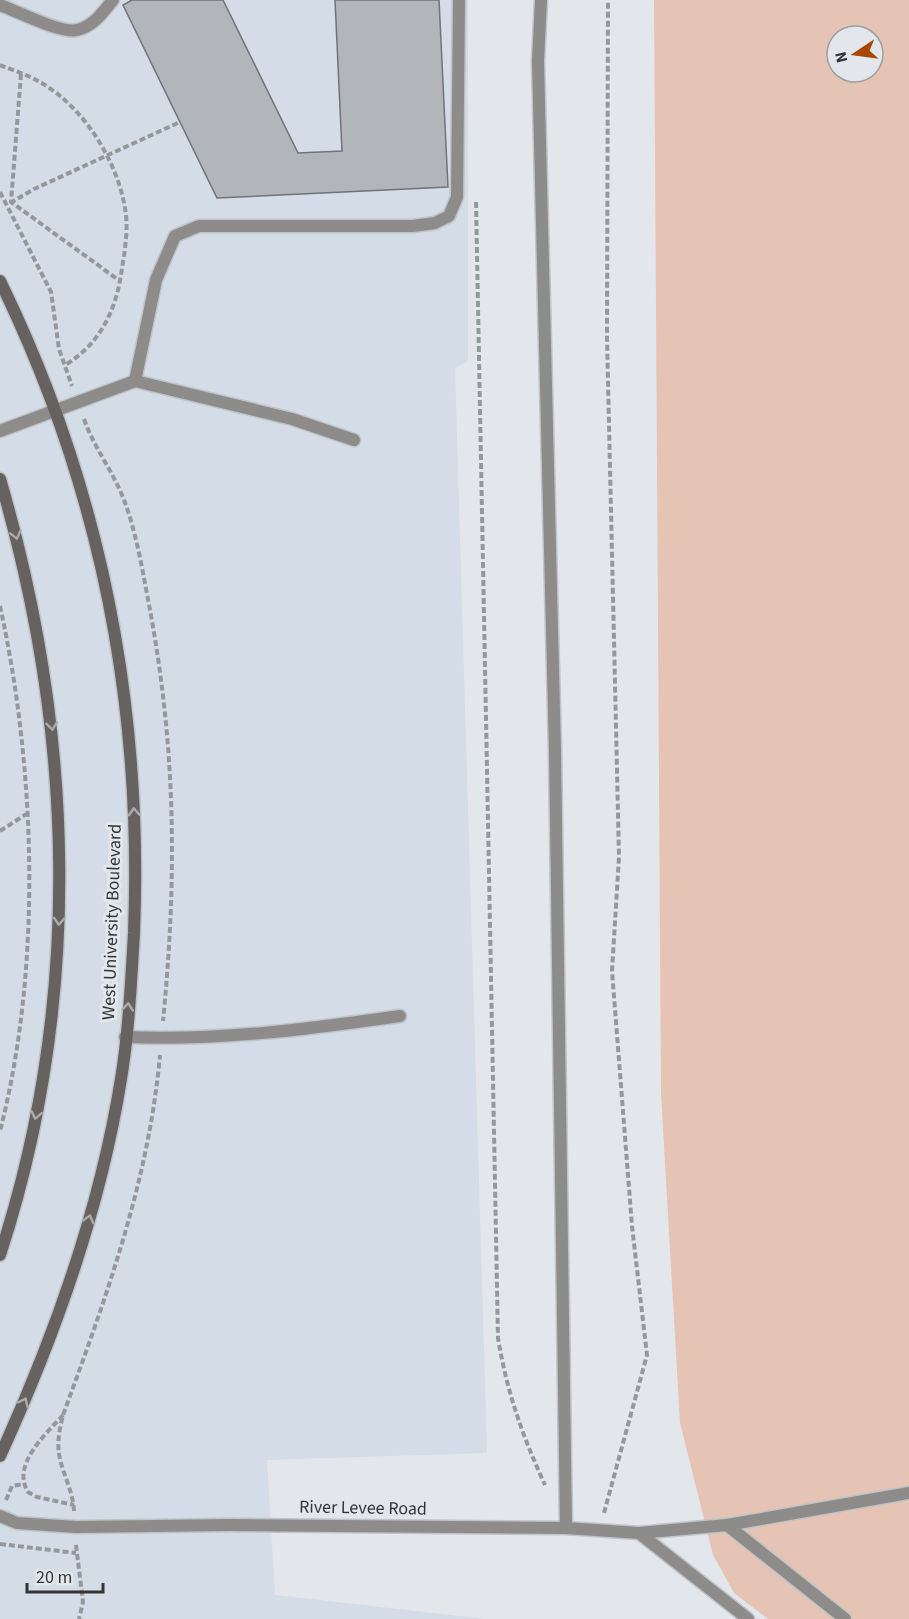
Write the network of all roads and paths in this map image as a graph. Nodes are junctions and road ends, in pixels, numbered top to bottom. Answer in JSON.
{"nodes":[{"id":1,"x":113,"y":0,"type":"edge"},
{"id":2,"x":459,"y":0,"type":"edge"},
{"id":3,"x":541,"y":0,"type":"edge"},
{"id":4,"x":608,"y":0,"type":"edge"},
{"id":5,"x":0,"y":5,"type":"edge"},
{"id":6,"x":0,"y":65,"type":"edge"},
{"id":7,"x":21,"y":74,"type":"junction"},
{"id":8,"x":180,"y":122,"type":"dead end"},
{"id":9,"x":106,"y":155,"type":"junction"},
{"id":10,"x":476,"y":191,"type":"dead end"},
{"id":11,"x":9,"y":204,"type":"junction"},
{"id":12,"x":0,"y":281,"type":"edge"},
{"id":13,"x":120,"y":281,"type":"junction"},
{"id":14,"x":65,"y":365,"type":"dead end"},
{"id":15,"x":135,"y":381,"type":"junction"},
{"id":16,"x":56,"y":412,"type":"junction"},
{"id":17,"x":0,"y":431,"type":"edge"},
{"id":18,"x":354,"y":440,"type":"dead end"},
{"id":19,"x":0,"y":479,"type":"edge"},
{"id":20,"x":0,"y":606,"type":"edge"},
{"id":21,"x":28,"y":813,"type":"junction"},
{"id":22,"x":0,"y":831,"type":"edge"},
{"id":23,"x":400,"y":1016,"type":"dead end"},
{"id":24,"x":125,"y":1037,"type":"junction"},
{"id":25,"x":0,"y":1131,"type":"edge"},
{"id":26,"x":0,"y":1255,"type":"edge"},
{"id":27,"x":63,"y":1415,"type":"dead end"},
{"id":28,"x":0,"y":1456,"type":"edge"},
{"id":29,"x":23,"y":1484,"type":"junction"},
{"id":30,"x":546,"y":1487,"type":"dead end"},
{"id":31,"x":909,"y":1493,"type":"edge"},
{"id":32,"x":4,"y":1503,"type":"dead end"},
{"id":33,"x":74,"y":1505,"type":"dead end"},
{"id":34,"x":0,"y":1516,"type":"edge"},
{"id":35,"x":727,"y":1525,"type":"junction"},
{"id":36,"x":566,"y":1528,"type":"junction"},
{"id":37,"x":599,"y":1528,"type":"junction"},
{"id":38,"x":639,"y":1533,"type":"junction"},
{"id":39,"x":0,"y":1544,"type":"edge"},
{"id":40,"x":76,"y":1553,"type":"dead end"},
{"id":41,"x":748,"y":1619,"type":"edge"},
{"id":42,"x":845,"y":1619,"type":"edge"}],
"edges":[{"from":1,"to":5,"type":"street"},
{"from":2,"to":15,"type":"street"},
{"from":3,"to":36,"type":"street"},
{"from":4,"to":37,"type":"path"},
{"from":6,"to":7,"type":"path"},
{"from":7,"to":9,"type":"path"},
{"from":7,"to":11,"type":"path"},
{"from":8,"to":9,"type":"path"},
{"from":9,"to":11,"type":"path"},
{"from":9,"to":13,"type":"path"},
{"from":10,"to":30,"type":"path"},
{"from":11,"to":13,"type":"path"},
{"from":12,"to":16,"type":"main road","name":"West University Boulevard"},
{"from":13,"to":14,"type":"path"},
{"from":15,"to":16,"type":"street"},
{"from":15,"to":18,"type":"street"},
{"from":16,"to":17,"type":"street"},
{"from":24,"to":16,"type":"main road","name":"West University Boulevard","one_way":true},
{"from":19,"to":26,"type":"main road","one_way":true},
{"from":20,"to":21,"type":"path"},
{"from":21,"to":22,"type":"path"},
{"from":21,"to":25,"type":"path"},
{"from":23,"to":24,"type":"street"},
{"from":28,"to":24,"type":"main road","name":"West University Boulevard","one_way":true},
{"from":27,"to":29,"type":"path"},
{"from":29,"to":32,"type":"path"},
{"from":29,"to":33,"type":"path"},
{"from":31,"to":35,"type":"street","name":"River Levee Road"},
{"from":34,"to":36,"type":"street","name":"River Levee Road"},
{"from":35,"to":38,"type":"street","name":"River Levee Road"},
{"from":35,"to":42,"type":"street"},
{"from":36,"to":37,"type":"street","name":"River Levee Road"},
{"from":37,"to":38,"type":"street","name":"River Levee Road"},
{"from":38,"to":41,"type":"street"},
{"from":39,"to":40,"type":"path"}]}
